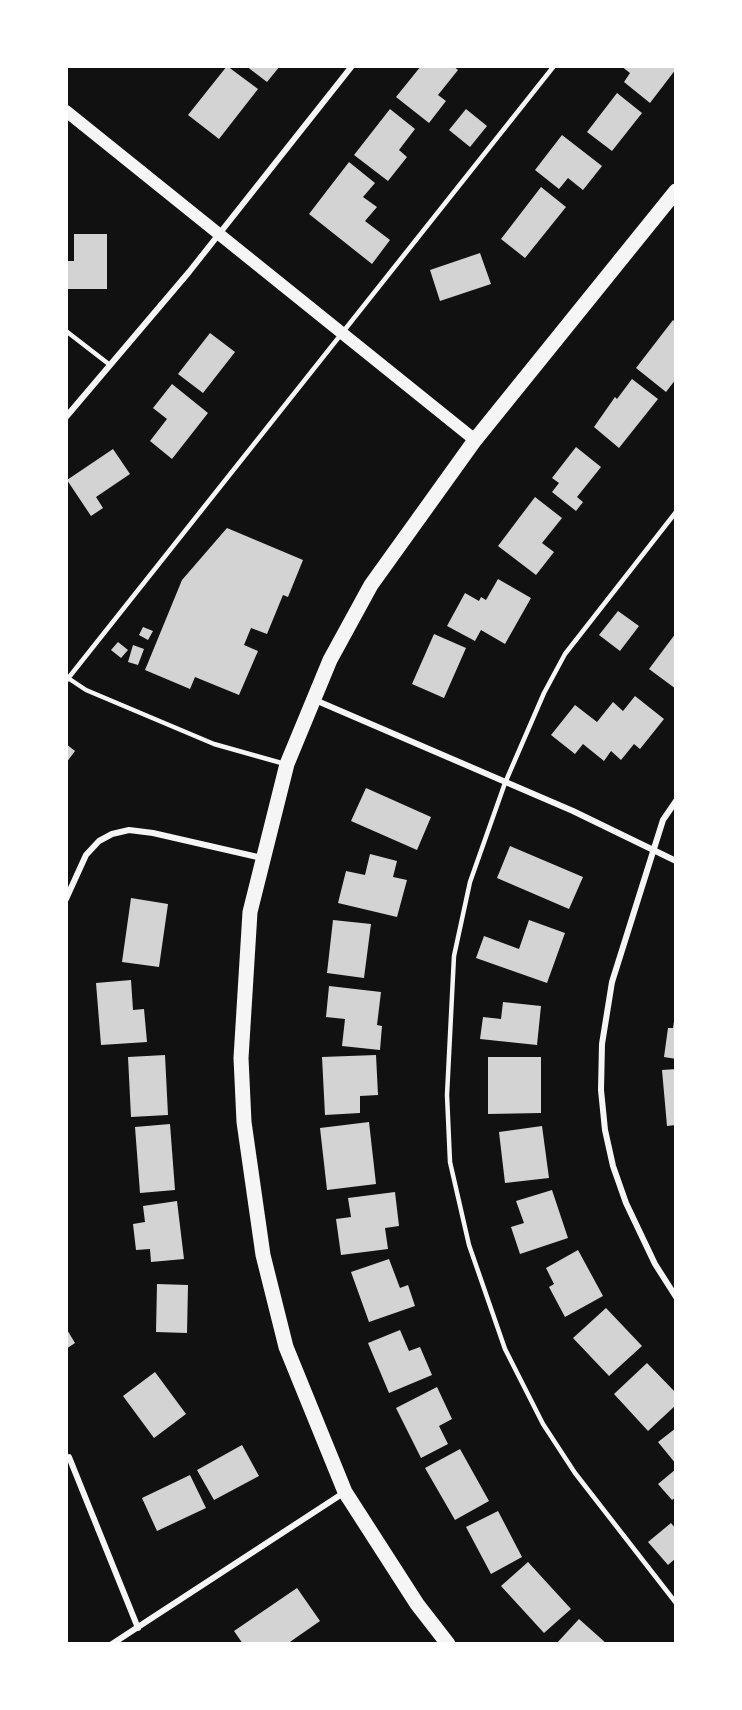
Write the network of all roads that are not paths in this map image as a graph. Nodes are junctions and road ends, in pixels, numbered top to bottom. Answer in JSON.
{"nodes":[{"id":1,"x":351,"y":66,"type":"edge"},
{"id":2,"x":554,"y":66,"type":"edge"},
{"id":3,"x":66,"y":111,"type":"edge"},
{"id":4,"x":676,"y":191,"type":"edge"},
{"id":5,"x":219,"y":233,"type":"junction"},
{"id":6,"x":66,"y":331,"type":"edge"},
{"id":7,"x":342,"y":333,"type":"junction"},
{"id":8,"x":110,"y":365,"type":"junction"},
{"id":9,"x":66,"y":417,"type":"edge"},
{"id":10,"x":475,"y":440,"type":"junction"},
{"id":11,"x":676,"y":512,"type":"edge"},
{"id":12,"x":67,"y":679,"type":"edge"},
{"id":13,"x":312,"y":698,"type":"junction"},
{"id":14,"x":287,"y":764,"type":"junction"},
{"id":15,"x":505,"y":783,"type":"junction"},
{"id":16,"x":676,"y":801,"type":"edge"},
{"id":17,"x":656,"y":850,"type":"junction"},
{"id":18,"x":262,"y":858,"type":"junction"},
{"id":19,"x":676,"y":861,"type":"edge"},
{"id":20,"x":66,"y":899,"type":"edge"},
{"id":21,"x":676,"y":1297,"type":"edge"},
{"id":22,"x":69,"y":1457,"type":"dead end"},
{"id":23,"x":345,"y":1492,"type":"junction"},
{"id":24,"x":676,"y":1603,"type":"edge"},
{"id":25,"x":138,"y":1628,"type":"junction"},
{"id":26,"x":112,"y":1644,"type":"edge"},
{"id":27,"x":448,"y":1644,"type":"edge"}],
"edges":[{"from":1,"to":5,"type":"street"},
{"from":2,"to":7,"type":"lane"},
{"from":3,"to":5,"type":"main road"},
{"from":4,"to":10,"type":"main road"},
{"from":5,"to":7,"type":"main road"},
{"from":5,"to":8,"type":"street"},
{"from":6,"to":8,"type":"lane"},
{"from":7,"to":10,"type":"main road"},
{"from":7,"to":12,"type":"lane"},
{"from":8,"to":9,"type":"street"},
{"from":10,"to":13,"type":"main road"},
{"from":11,"to":15,"type":"lane"},
{"from":12,"to":14,"type":"lane"},
{"from":13,"to":14,"type":"main road"},
{"from":13,"to":15,"type":"street"},
{"from":14,"to":18,"type":"main road"},
{"from":15,"to":17,"type":"street"},
{"from":15,"to":24,"type":"lane"},
{"from":16,"to":17,"type":"street"},
{"from":17,"to":19,"type":"street"},
{"from":17,"to":21,"type":"street"},
{"from":18,"to":20,"type":"street"},
{"from":18,"to":23,"type":"main road"},
{"from":22,"to":25,"type":"street"},
{"from":23,"to":25,"type":"street"},
{"from":23,"to":27,"type":"main road"},
{"from":25,"to":26,"type":"street"}]}
